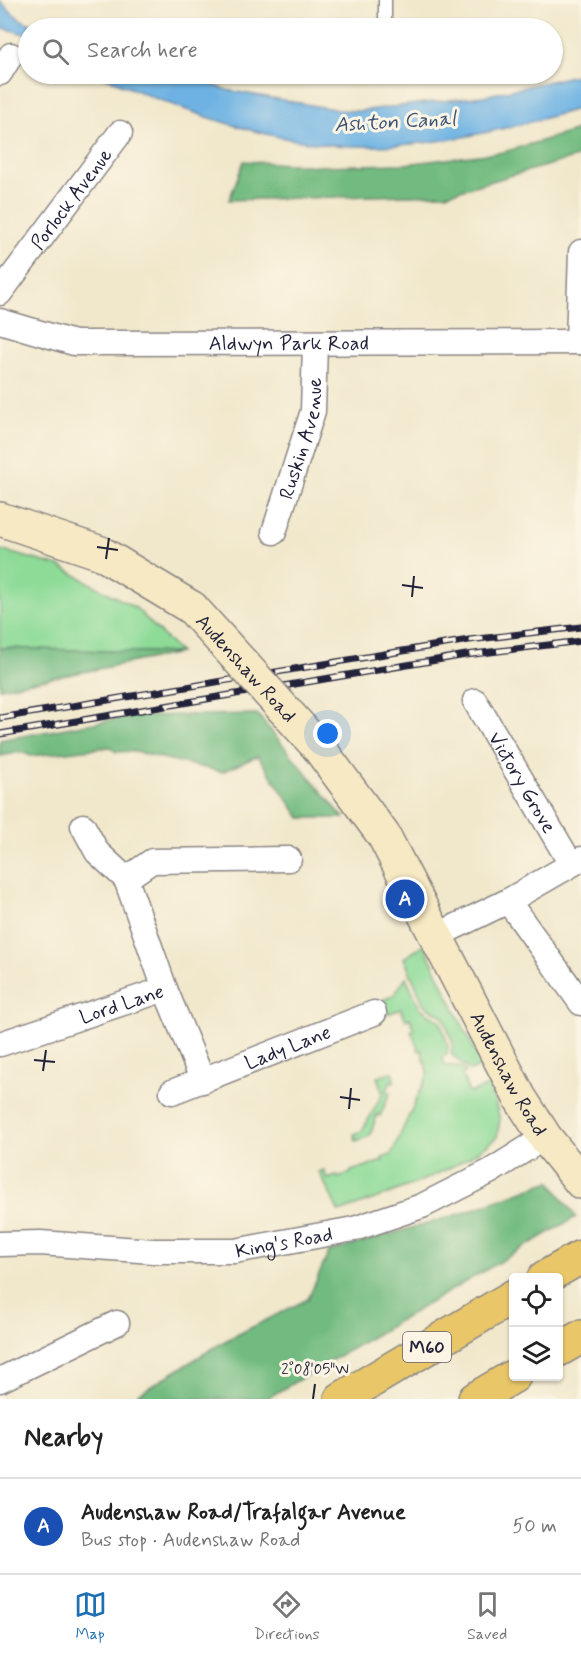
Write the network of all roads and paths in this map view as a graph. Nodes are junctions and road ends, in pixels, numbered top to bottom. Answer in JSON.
{"nodes":[{"id":1,"x":385,"y":0,"type":"edge"},
{"id":2,"x":385,"y":18,"type":"edge"},
{"id":3,"x":120,"y":133,"type":"dead end"},
{"id":4,"x":581,"y":252,"type":"edge"},
{"id":5,"x":0,"y":293,"type":"edge"},
{"id":6,"x":0,"y":321,"type":"edge"},
{"id":7,"x":580,"y":342,"type":"edge"},
{"id":8,"x":315,"y":344,"type":"junction"},
{"id":9,"x":0,"y":519,"type":"edge"},
{"id":10,"x":274,"y":532,"type":"dead end"},
{"id":11,"x":476,"y":701,"type":"dead end"},
{"id":12,"x":83,"y":826,"type":"dead end"},
{"id":13,"x":289,"y":859,"type":"dead end"},
{"id":14,"x":576,"y":861,"type":"edge"},
{"id":15,"x":126,"y":879,"type":"junction"},
{"id":16,"x":508,"y":901,"type":"junction"},
{"id":17,"x":436,"y":936,"type":"junction"},
{"id":18,"x":165,"y":989,"type":"junction"},
{"id":19,"x":581,"y":1003,"type":"edge"},
{"id":20,"x":374,"y":1013,"type":"dead end"},
{"id":21,"x":0,"y":1044,"type":"edge"},
{"id":22,"x":203,"y":1081,"type":"junction"},
{"id":23,"x":172,"y":1092,"type":"dead end"},
{"id":24,"x":549,"y":1142,"type":"junction"},
{"id":25,"x":581,"y":1182,"type":"edge"},
{"id":26,"x":0,"y":1244,"type":"edge"},
{"id":27,"x":581,"y":1257,"type":"edge"},
{"id":28,"x":553,"y":1273,"type":"edge"},
{"id":29,"x":509,"y":1298,"type":"edge"},
{"id":30,"x":117,"y":1323,"type":"dead end"},
{"id":31,"x":581,"y":1337,"type":"edge"},
{"id":32,"x":563,"y":1347,"type":"edge"},
{"id":33,"x":509,"y":1379,"type":"edge"},
{"id":34,"x":0,"y":1380,"type":"edge"},
{"id":35,"x":341,"y":1399,"type":"edge"},
{"id":36,"x":475,"y":1399,"type":"edge"}],
"edges":[{"from":1,"to":2,"type":"lane"},
{"from":3,"to":5,"type":"street","name":"Porlock Avenue"},
{"from":4,"to":7,"type":"street"},
{"from":6,"to":8,"type":"street","name":"Aldwyn Park Road"},
{"from":7,"to":8,"type":"street","name":"Aldwyn Park Road"},
{"from":8,"to":10,"type":"street","name":"Ruskin Avenue"},
{"from":9,"to":17,"type":"main road","name":"Audenshaw Road","bridge":true},
{"from":11,"to":14,"type":"street","name":"Victory Grove"},
{"from":12,"to":15,"type":"street","name":"Lord Lane"},
{"from":13,"to":15,"type":"street"},
{"from":14,"to":16,"type":"street"},
{"from":15,"to":18,"type":"street","name":"Lord Lane"},
{"from":16,"to":17,"type":"street"},
{"from":16,"to":19,"type":"street"},
{"from":17,"to":24,"type":"main road","name":"Audenshaw Road"},
{"from":18,"to":21,"type":"street","name":"Lord Lane"},
{"from":18,"to":22,"type":"street"},
{"from":20,"to":22,"type":"street","name":"Lady Lane"},
{"from":22,"to":23,"type":"street","name":"Lady Lane"},
{"from":24,"to":25,"type":"main road","name":"Audenshaw Road"},
{"from":24,"to":26,"type":"street","name":"King's Road"},
{"from":27,"to":28,"type":"highway"},
{"from":29,"to":35,"type":"highway","number":"M60"},
{"from":30,"to":34,"type":"street"},
{"from":31,"to":32,"type":"highway"},
{"from":33,"to":36,"type":"highway"}]}
